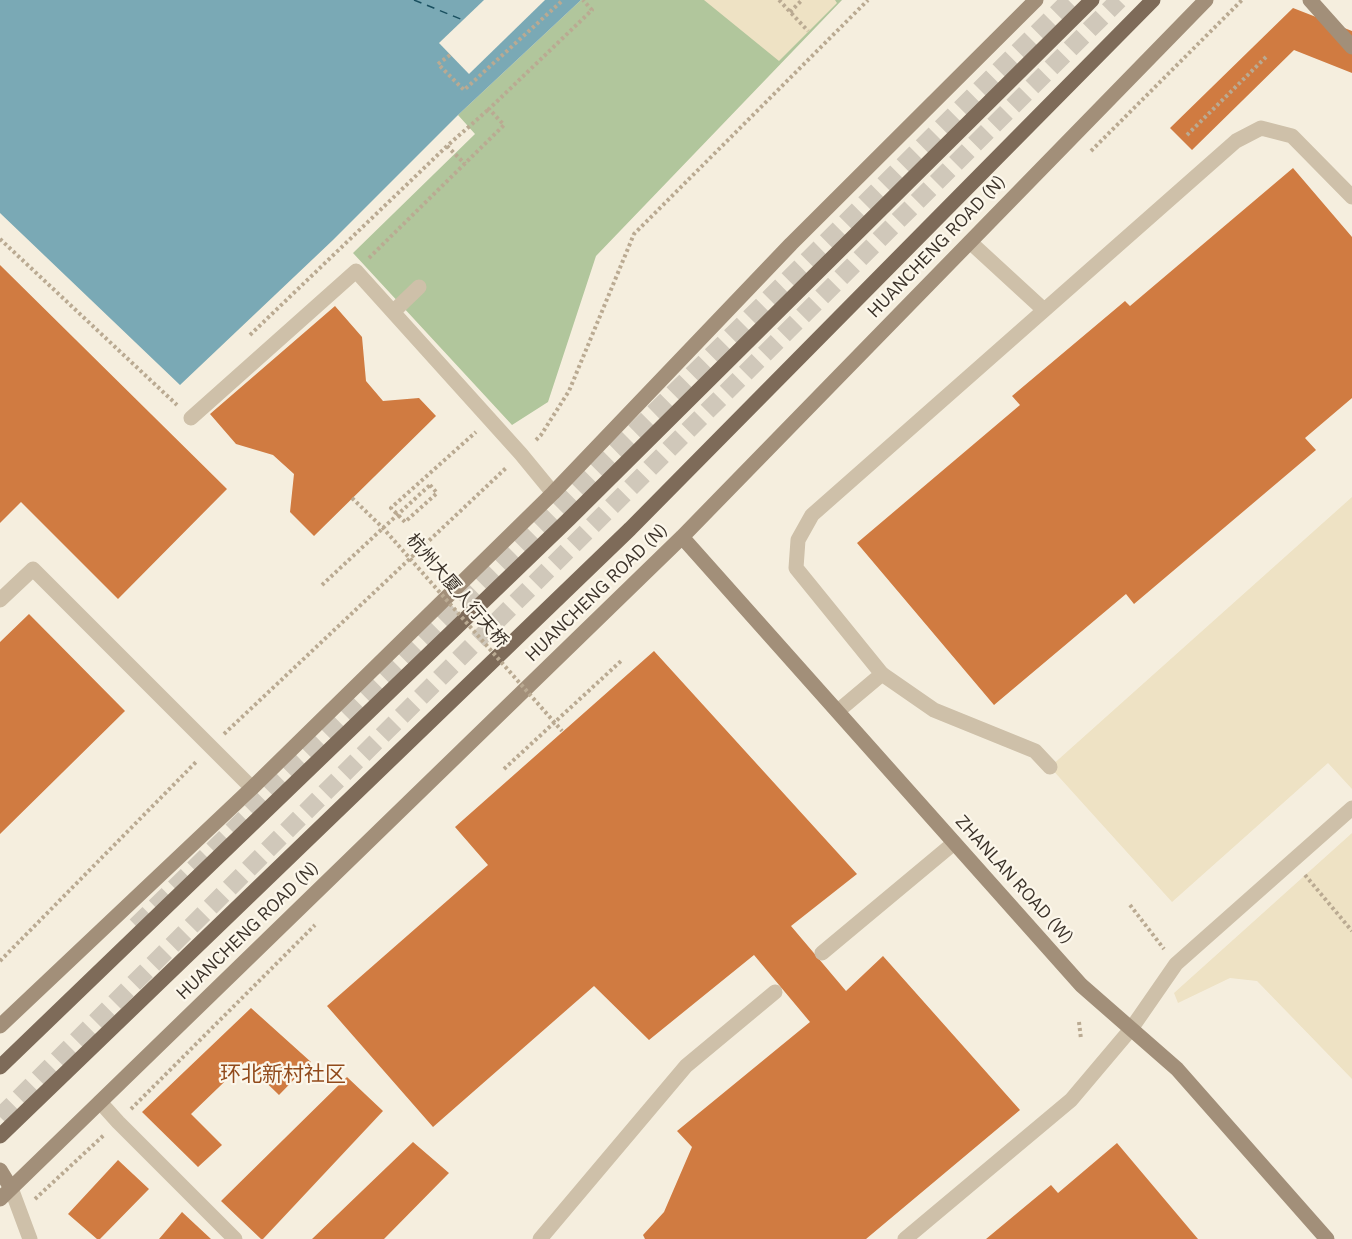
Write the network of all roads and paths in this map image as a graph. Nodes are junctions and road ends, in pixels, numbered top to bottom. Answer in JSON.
{"nodes":[{"id":1,"x":563,"y":0,"type":"edge"},
{"id":2,"x":583,"y":0,"type":"edge"},
{"id":3,"x":779,"y":0,"type":"edge"},
{"id":4,"x":802,"y":0,"type":"edge"},
{"id":5,"x":868,"y":0,"type":"edge"},
{"id":6,"x":1036,"y":0,"type":"edge"},
{"id":7,"x":1092,"y":0,"type":"edge"},
{"id":8,"x":1153,"y":0,"type":"edge"},
{"id":9,"x":1206,"y":0,"type":"edge"},
{"id":10,"x":1310,"y":0,"type":"edge"},
{"id":11,"x":790,"y":12,"type":"junction"},
{"id":12,"x":808,"y":32,"type":"dead end"},
{"id":13,"x":1352,"y":47,"type":"edge"},
{"id":14,"x":450,"y":55,"type":"dead end"},
{"id":15,"x":1266,"y":57,"type":"dead end"},
{"id":16,"x":489,"y":109,"type":"junction"},
{"id":17,"x":1187,"y":135,"type":"dead end"},
{"id":18,"x":447,"y":146,"type":"junction"},
{"id":19,"x":465,"y":164,"type":"junction"},
{"id":20,"x":1352,"y":197,"type":"edge"},
{"id":21,"x":0,"y":239,"type":"edge"},
{"id":22,"x":970,"y":242,"type":"junction"},
{"id":23,"x":356,"y":271,"type":"junction"},
{"id":24,"x":419,"y":287,"type":"dead end"},
{"id":25,"x":1044,"y":310,"type":"junction"},
{"id":26,"x":393,"y":312,"type":"junction"},
{"id":27,"x":244,"y":340,"type":"dead end"},
{"id":28,"x":177,"y":405,"type":"dead end"},
{"id":29,"x":191,"y":418,"type":"dead end"},
{"id":30,"x":490,"y":420,"type":"junction"},
{"id":31,"x":520,"y":454,"type":"junction"},
{"id":32,"x":553,"y":493,"type":"junction"},
{"id":33,"x":351,"y":498,"type":"dead end"},
{"id":34,"x":383,"y":528,"type":"junction"},
{"id":35,"x":682,"y":537,"type":"junction"},
{"id":36,"x":322,"y":585,"type":"dead end"},
{"id":37,"x":0,"y":600,"type":"edge"},
{"id":38,"x":621,"y":661,"type":"dead end"},
{"id":39,"x":882,"y":674,"type":"junction"},
{"id":40,"x":838,"y":711,"type":"junction"},
{"id":41,"x":555,"y":723,"type":"junction"},
{"id":42,"x":562,"y":731,"type":"dead end"},
{"id":43,"x":211,"y":747,"type":"junction"},
{"id":44,"x":1050,"y":767,"type":"dead end"},
{"id":45,"x":504,"y":769,"type":"dead end"},
{"id":46,"x":252,"y":788,"type":"junction"},
{"id":47,"x":1352,"y":808,"type":"edge"},
{"id":48,"x":954,"y":843,"type":"junction"},
{"id":49,"x":1292,"y":861,"type":"junction"},
{"id":50,"x":1130,"y":905,"type":"dead end"},
{"id":51,"x":1352,"y":931,"type":"edge"},
{"id":52,"x":822,"y":953,"type":"dead end"},
{"id":53,"x":0,"y":961,"type":"edge"},
{"id":54,"x":1176,"y":964,"type":"junction"},
{"id":55,"x":775,"y":992,"type":"dead end"},
{"id":56,"x":1078,"y":1022,"type":"dead end"},
{"id":57,"x":0,"y":1026,"type":"edge"},
{"id":58,"x":1131,"y":1029,"type":"junction"},
{"id":59,"x":1081,"y":1040,"type":"dead end"},
{"id":60,"x":0,"y":1067,"type":"edge"},
{"id":61,"x":100,"y":1102,"type":"junction"},
{"id":62,"x":0,"y":1136,"type":"edge"},
{"id":63,"x":0,"y":1170,"type":"edge"},
{"id":64,"x":5,"y":1194,"type":"edge"},
{"id":65,"x":30,"y":1239,"type":"edge"},
{"id":66,"x":235,"y":1239,"type":"edge"},
{"id":67,"x":540,"y":1239,"type":"edge"},
{"id":68,"x":906,"y":1239,"type":"edge"},
{"id":69,"x":1327,"y":1239,"type":"edge"}],
"edges":[{"from":1,"to":14,"type":"path"},
{"from":2,"to":16,"type":"path"},
{"from":3,"to":11,"type":"path"},
{"from":4,"to":11,"type":"path"},
{"from":5,"to":31,"type":"path"},
{"from":6,"to":32,"type":"main road"},
{"from":7,"to":60,"type":"main road"},
{"from":8,"to":62,"type":"main road","name":"HUANCHENG ROAD (N)"},
{"from":9,"to":22,"type":"main road","name":"HUANCHENG ROAD (N)"},
{"from":10,"to":13,"type":"main road"},
{"from":11,"to":12,"type":"path"},
{"from":15,"to":17,"type":"path"},
{"from":16,"to":18,"type":"path"},
{"from":16,"to":19,"type":"path"},
{"from":18,"to":19,"type":"path"},
{"from":18,"to":27,"type":"path"},
{"from":19,"to":23,"type":"path"},
{"from":20,"to":25,"type":"street"},
{"from":21,"to":28,"type":"path"},
{"from":22,"to":25,"type":"street"},
{"from":22,"to":35,"type":"main road","name":"HUANCHENG ROAD (N)"},
{"from":23,"to":26,"type":"street"},
{"from":23,"to":29,"type":"street"},
{"from":24,"to":26,"type":"street"},
{"from":25,"to":39,"type":"street"},
{"from":26,"to":30,"type":"street"},
{"from":30,"to":31,"type":"street"},
{"from":30,"to":34,"type":"path","bridge":true},
{"from":31,"to":32,"type":"street"},
{"from":31,"to":43,"type":"path"},
{"from":32,"to":46,"type":"main road"},
{"from":33,"to":34,"type":"path","name":"杭州大厦人行天桥","bridge":true},
{"from":34,"to":36,"type":"path"},
{"from":34,"to":41,"type":"path","name":"杭州大厦人行天桥","bridge":true},
{"from":35,"to":40,"type":"main road","name":"ZHANLAN ROAD (W)"},
{"from":35,"to":61,"type":"main road","name":"HUANCHENG ROAD (N)"},
{"from":37,"to":43,"type":"street"},
{"from":38,"to":41,"type":"path"},
{"from":39,"to":40,"type":"street"},
{"from":39,"to":44,"type":"street"},
{"from":40,"to":48,"type":"main road","name":"ZHANLAN ROAD (W)"},
{"from":41,"to":42,"type":"path","name":"杭州大厦人行天桥","bridge":true},
{"from":41,"to":45,"type":"path"},
{"from":43,"to":46,"type":"street"},
{"from":43,"to":53,"type":"path"},
{"from":46,"to":57,"type":"main road"},
{"from":47,"to":49,"type":"street"},
{"from":48,"to":52,"type":"street"},
{"from":48,"to":58,"type":"main road","name":"ZHANLAN ROAD (W)"},
{"from":49,"to":51,"type":"path"},
{"from":49,"to":54,"type":"street"},
{"from":50,"to":54,"type":"path"},
{"from":54,"to":58,"type":"street"},
{"from":55,"to":67,"type":"street"},
{"from":56,"to":59,"type":"path"},
{"from":58,"to":68,"type":"street"},
{"from":58,"to":69,"type":"main road","name":"ZHANLAN ROAD (W)"},
{"from":61,"to":64,"type":"main road","name":"HUANCHENG ROAD (N)"},
{"from":61,"to":66,"type":"street"},
{"from":63,"to":64,"type":"main road"},
{"from":64,"to":65,"type":"street"}]}
